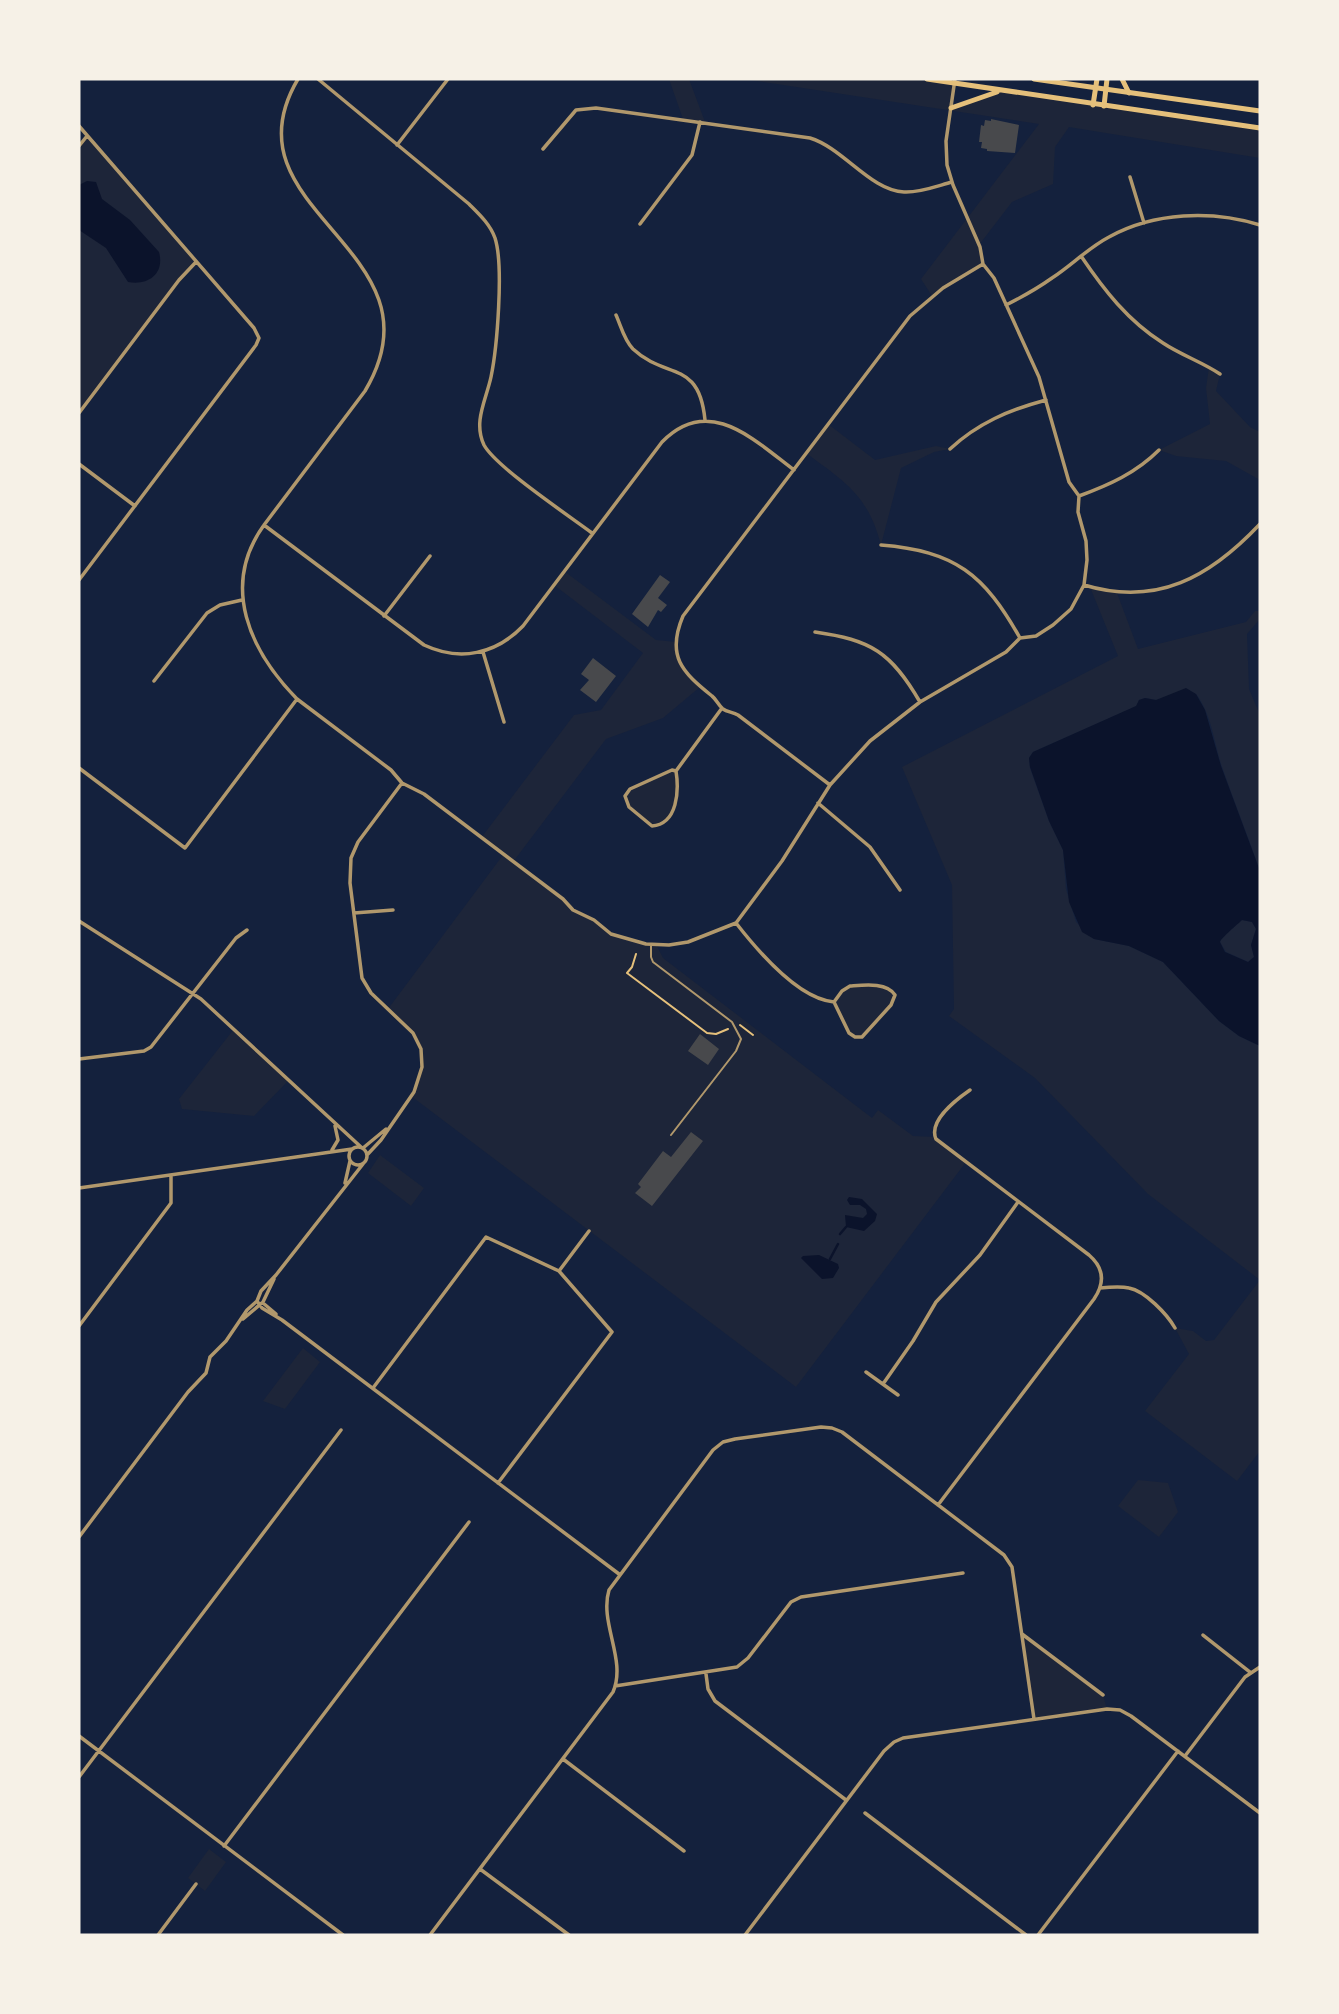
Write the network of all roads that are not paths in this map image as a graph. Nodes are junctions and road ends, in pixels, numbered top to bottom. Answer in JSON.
{"nodes":[{"id":1,"x":298,"y":79,"type":"edge"},
{"id":2,"x":318,"y":79,"type":"edge"},
{"id":3,"x":448,"y":79,"type":"edge"},
{"id":4,"x":927,"y":79,"type":"edge"},
{"id":5,"x":1034,"y":79,"type":"edge"},
{"id":6,"x":1059,"y":79,"type":"edge"},
{"id":7,"x":1097,"y":79,"type":"edge"},
{"id":8,"x":1107,"y":79,"type":"edge"},
{"id":9,"x":1122,"y":79,"type":"edge"},
{"id":10,"x":955,"y":81,"type":"edge"},
{"id":11,"x":1050,"y":81,"type":"junction"},
{"id":12,"x":1095,"y":88,"type":"junction"},
{"id":13,"x":1106,"y":89,"type":"junction"},
{"id":14,"x":1000,"y":91,"type":"junction"},
{"id":15,"x":1129,"y":93,"type":"junction"},
{"id":16,"x":1093,"y":104,"type":"junction"},
{"id":17,"x":1104,"y":106,"type":"junction"},
{"id":18,"x":951,"y":108,"type":"junction"},
{"id":19,"x":1260,"y":111,"type":"edge"},
{"id":20,"x":699,"y":122,"type":"junction"},
{"id":21,"x":79,"y":126,"type":"edge"},
{"id":22,"x":1260,"y":128,"type":"edge"},
{"id":23,"x":87,"y":136,"type":"junction"},
{"id":24,"x":397,"y":145,"type":"junction"},
{"id":25,"x":79,"y":146,"type":"edge"},
{"id":26,"x":543,"y":149,"type":"dead end"},
{"id":27,"x":1130,"y":177,"type":"dead end"},
{"id":28,"x":952,"y":182,"type":"junction"},
{"id":29,"x":1144,"y":223,"type":"junction"},
{"id":30,"x":640,"y":224,"type":"dead end"},
{"id":31,"x":1260,"y":225,"type":"edge"},
{"id":32,"x":1081,"y":256,"type":"junction"},
{"id":33,"x":196,"y":262,"type":"junction"},
{"id":34,"x":983,"y":264,"type":"junction"},
{"id":35,"x":1006,"y":305,"type":"junction"},
{"id":36,"x":616,"y":315,"type":"dead end"},
{"id":37,"x":1220,"y":374,"type":"dead end"},
{"id":38,"x":1046,"y":400,"type":"junction"},
{"id":39,"x":79,"y":414,"type":"edge"},
{"id":40,"x":705,"y":420,"type":"junction"},
{"id":41,"x":950,"y":449,"type":"dead end"},
{"id":42,"x":1158,"y":450,"type":"dead end"},
{"id":43,"x":79,"y":464,"type":"edge"},
{"id":44,"x":794,"y":470,"type":"junction"},
{"id":45,"x":1079,"y":496,"type":"junction"},
{"id":46,"x":135,"y":506,"type":"junction"},
{"id":47,"x":1260,"y":524,"type":"edge"},
{"id":48,"x":264,"y":526,"type":"junction"},
{"id":49,"x":593,"y":533,"type":"junction"},
{"id":50,"x":881,"y":545,"type":"dead end"},
{"id":51,"x":430,"y":556,"type":"dead end"},
{"id":52,"x":79,"y":580,"type":"edge"},
{"id":53,"x":1084,"y":584,"type":"junction"},
{"id":54,"x":242,"y":600,"type":"junction"},
{"id":55,"x":384,"y":616,"type":"junction"},
{"id":56,"x":815,"y":632,"type":"dead end"},
{"id":57,"x":1020,"y":638,"type":"junction"},
{"id":58,"x":483,"y":652,"type":"junction"},
{"id":59,"x":154,"y":681,"type":"dead end"},
{"id":60,"x":298,"y":699,"type":"junction"},
{"id":61,"x":920,"y":702,"type":"junction"},
{"id":62,"x":722,"y":708,"type":"junction"},
{"id":63,"x":504,"y":722,"type":"dead end"},
{"id":64,"x":79,"y":768,"type":"edge"},
{"id":65,"x":676,"y":771,"type":"junction"},
{"id":66,"x":401,"y":783,"type":"junction"},
{"id":67,"x":830,"y":785,"type":"junction"},
{"id":68,"x":818,"y":803,"type":"junction"},
{"id":69,"x":900,"y":890,"type":"dead end"},
{"id":70,"x":393,"y":910,"type":"dead end"},
{"id":71,"x":353,"y":913,"type":"junction"},
{"id":72,"x":79,"y":920,"type":"edge"},
{"id":73,"x":736,"y":923,"type":"junction"},
{"id":74,"x":247,"y":930,"type":"dead end"},
{"id":75,"x":652,"y":945,"type":"junction"},
{"id":76,"x":193,"y":992,"type":"junction"},
{"id":77,"x":834,"y":1002,"type":"junction"},
{"id":78,"x":79,"y":1059,"type":"edge"},
{"id":79,"x":970,"y":1090,"type":"dead end"},
{"id":80,"x":334,"y":1124,"type":"junction"},
{"id":81,"x":388,"y":1127,"type":"junction"},
{"id":82,"x":671,"y":1135,"type":"dead end"},
{"id":83,"x":362,"y":1148,"type":"junction"},
{"id":84,"x":352,"y":1149,"type":"junction"},
{"id":85,"x":332,"y":1152,"type":"junction"},
{"id":86,"x":367,"y":1155,"type":"junction"},
{"id":87,"x":350,"y":1160,"type":"junction"},
{"id":88,"x":363,"y":1164,"type":"junction"},
{"id":89,"x":171,"y":1175,"type":"junction"},
{"id":90,"x":344,"y":1185,"type":"junction"},
{"id":91,"x":79,"y":1188,"type":"edge"},
{"id":92,"x":1018,"y":1202,"type":"junction"},
{"id":93,"x":589,"y":1231,"type":"dead end"},
{"id":94,"x":559,"y":1271,"type":"junction"},
{"id":95,"x":1100,"y":1288,"type":"junction"},
{"id":96,"x":260,"y":1303,"type":"junction"},
{"id":97,"x":79,"y":1326,"type":"edge"},
{"id":98,"x":1175,"y":1328,"type":"dead end"},
{"id":99,"x":866,"y":1372,"type":"dead end"},
{"id":100,"x":883,"y":1384,"type":"junction"},
{"id":101,"x":373,"y":1388,"type":"junction"},
{"id":102,"x":898,"y":1395,"type":"dead end"},
{"id":103,"x":341,"y":1430,"type":"dead end"},
{"id":104,"x":498,"y":1483,"type":"junction"},
{"id":105,"x":938,"y":1505,"type":"junction"},
{"id":106,"x":469,"y":1522,"type":"dead end"},
{"id":107,"x":79,"y":1537,"type":"edge"},
{"id":108,"x":963,"y":1573,"type":"dead end"},
{"id":109,"x":619,"y":1574,"type":"junction"},
{"id":110,"x":1022,"y":1634,"type":"junction"},
{"id":111,"x":1203,"y":1634,"type":"dead end"},
{"id":112,"x":1260,"y":1667,"type":"edge"},
{"id":113,"x":1250,"y":1672,"type":"junction"},
{"id":114,"x":706,"y":1674,"type":"junction"},
{"id":115,"x":615,"y":1686,"type":"junction"},
{"id":116,"x":1103,"y":1695,"type":"dead end"},
{"id":117,"x":1034,"y":1719,"type":"junction"},
{"id":118,"x":79,"y":1737,"type":"edge"},
{"id":119,"x":98,"y":1751,"type":"junction"},
{"id":120,"x":1178,"y":1751,"type":"junction"},
{"id":121,"x":1185,"y":1756,"type":"junction"},
{"id":122,"x":563,"y":1759,"type":"junction"},
{"id":123,"x":79,"y":1777,"type":"edge"},
{"id":124,"x":846,"y":1800,"type":"junction"},
{"id":125,"x":864,"y":1813,"type":"dead end"},
{"id":126,"x":1260,"y":1813,"type":"edge"},
{"id":127,"x":224,"y":1846,"type":"junction"},
{"id":128,"x":684,"y":1851,"type":"dead end"},
{"id":129,"x":480,"y":1869,"type":"junction"},
{"id":130,"x":196,"y":1884,"type":"dead end"},
{"id":131,"x":158,"y":1935,"type":"edge"},
{"id":132,"x":343,"y":1935,"type":"edge"},
{"id":133,"x":430,"y":1935,"type":"edge"},
{"id":134,"x":569,"y":1935,"type":"edge"},
{"id":135,"x":745,"y":1935,"type":"edge"},
{"id":136,"x":1026,"y":1935,"type":"edge"},
{"id":137,"x":1038,"y":1935,"type":"edge"}],
"edges":[{"from":1,"to":48,"type":"street"},
{"from":2,"to":24,"type":"street"},
{"from":3,"to":24,"type":"street"},
{"from":4,"to":10,"type":"main road"},
{"from":5,"to":11,"type":"main road"},
{"from":6,"to":11,"type":"main road"},
{"from":7,"to":12,"type":"main road"},
{"from":8,"to":13,"type":"main road"},
{"from":9,"to":15,"type":"main road"},
{"from":10,"to":14,"type":"main road"},
{"from":10,"to":18,"type":"street"},
{"from":11,"to":12,"type":"main road"},
{"from":12,"to":13,"type":"main road"},
{"from":12,"to":16,"type":"main road"},
{"from":13,"to":15,"type":"main road"},
{"from":13,"to":17,"type":"main road"},
{"from":14,"to":16,"type":"main road"},
{"from":14,"to":18,"type":"main road"},
{"from":15,"to":19,"type":"main road"},
{"from":16,"to":17,"type":"main road"},
{"from":17,"to":22,"type":"main road"},
{"from":18,"to":28,"type":"street"},
{"from":20,"to":26,"type":"street"},
{"from":20,"to":28,"type":"street"},
{"from":20,"to":30,"type":"street"},
{"from":21,"to":23,"type":"street"},
{"from":23,"to":25,"type":"street"},
{"from":23,"to":33,"type":"street"},
{"from":24,"to":49,"type":"street"},
{"from":27,"to":29,"type":"street"},
{"from":28,"to":34,"type":"street"},
{"from":29,"to":31,"type":"street"},
{"from":29,"to":32,"type":"street"},
{"from":32,"to":35,"type":"street"},
{"from":32,"to":37,"type":"street"},
{"from":33,"to":39,"type":"street"},
{"from":33,"to":46,"type":"street"},
{"from":34,"to":35,"type":"street"},
{"from":34,"to":44,"type":"street"},
{"from":35,"to":38,"type":"street"},
{"from":36,"to":40,"type":"street"},
{"from":38,"to":41,"type":"street"},
{"from":38,"to":45,"type":"street"},
{"from":40,"to":44,"type":"street"},
{"from":40,"to":49,"type":"street"},
{"from":42,"to":45,"type":"street"},
{"from":43,"to":46,"type":"street"},
{"from":44,"to":62,"type":"street"},
{"from":45,"to":53,"type":"street"},
{"from":46,"to":52,"type":"street"},
{"from":47,"to":53,"type":"street"},
{"from":48,"to":54,"type":"street"},
{"from":48,"to":55,"type":"street"},
{"from":49,"to":58,"type":"street"},
{"from":50,"to":57,"type":"street"},
{"from":51,"to":55,"type":"street"},
{"from":53,"to":57,"type":"street"},
{"from":54,"to":59,"type":"street"},
{"from":54,"to":60,"type":"street"},
{"from":55,"to":58,"type":"street"},
{"from":56,"to":61,"type":"street"},
{"from":57,"to":61,"type":"street"},
{"from":58,"to":63,"type":"street"},
{"from":60,"to":64,"type":"street"},
{"from":60,"to":66,"type":"street"},
{"from":61,"to":67,"type":"street"},
{"from":62,"to":65,"type":"street"},
{"from":62,"to":67,"type":"street"},
{"from":65,"to":65,"type":"street"},
{"from":66,"to":71,"type":"street"},
{"from":66,"to":75,"type":"street"},
{"from":67,"to":68,"type":"street"},
{"from":68,"to":69,"type":"street"},
{"from":68,"to":73,"type":"street"},
{"from":70,"to":71,"type":"street"},
{"from":71,"to":81,"type":"street"},
{"from":72,"to":76,"type":"street"},
{"from":73,"to":75,"type":"street"},
{"from":73,"to":77,"type":"street"},
{"from":74,"to":76,"type":"street"},
{"from":75,"to":82,"type":"lane"},
{"from":76,"to":78,"type":"street"},
{"from":76,"to":80,"type":"street"},
{"from":77,"to":77,"type":"street"},
{"from":79,"to":92,"type":"street"},
{"from":80,"to":83,"type":"street"},
{"from":80,"to":85,"type":"street"},
{"from":81,"to":83,"type":"street"},
{"from":81,"to":86,"type":"street"},
{"from":83,"to":84,"type":"street"},
{"from":83,"to":86,"type":"street"},
{"from":84,"to":85,"type":"street"},
{"from":84,"to":87,"type":"street"},
{"from":85,"to":87,"type":"street"},
{"from":85,"to":89,"type":"street"},
{"from":86,"to":88,"type":"street"},
{"from":87,"to":88,"type":"street"},
{"from":87,"to":90,"type":"street"},
{"from":88,"to":90,"type":"street"},
{"from":89,"to":91,"type":"street"},
{"from":89,"to":97,"type":"street"},
{"from":90,"to":96,"type":"street"},
{"from":92,"to":95,"type":"street"},
{"from":92,"to":100,"type":"street"},
{"from":93,"to":94,"type":"street"},
{"from":94,"to":101,"type":"street"},
{"from":94,"to":104,"type":"street"},
{"from":95,"to":98,"type":"street"},
{"from":95,"to":105,"type":"street"},
{"from":96,"to":101,"type":"street"},
{"from":96,"to":107,"type":"street"},
{"from":99,"to":100,"type":"street"},
{"from":100,"to":102,"type":"street"},
{"from":101,"to":104,"type":"street"},
{"from":103,"to":119,"type":"street"},
{"from":104,"to":109,"type":"street"},
{"from":105,"to":109,"type":"street"},
{"from":105,"to":110,"type":"street"},
{"from":106,"to":127,"type":"street"},
{"from":108,"to":114,"type":"street"},
{"from":109,"to":115,"type":"street"},
{"from":110,"to":116,"type":"street"},
{"from":110,"to":117,"type":"street"},
{"from":111,"to":113,"type":"street"},
{"from":112,"to":113,"type":"street"},
{"from":113,"to":121,"type":"street"},
{"from":114,"to":115,"type":"street"},
{"from":114,"to":124,"type":"street"},
{"from":115,"to":122,"type":"street"},
{"from":117,"to":120,"type":"street"},
{"from":117,"to":124,"type":"street"},
{"from":118,"to":119,"type":"street"},
{"from":119,"to":123,"type":"street"},
{"from":119,"to":127,"type":"street"},
{"from":120,"to":121,"type":"street"},
{"from":120,"to":137,"type":"street"},
{"from":121,"to":126,"type":"street"},
{"from":122,"to":128,"type":"street"},
{"from":122,"to":129,"type":"street"},
{"from":124,"to":135,"type":"street"},
{"from":125,"to":136,"type":"street"},
{"from":127,"to":132,"type":"street"},
{"from":129,"to":133,"type":"street"},
{"from":129,"to":134,"type":"street"},
{"from":130,"to":131,"type":"street"}]}
